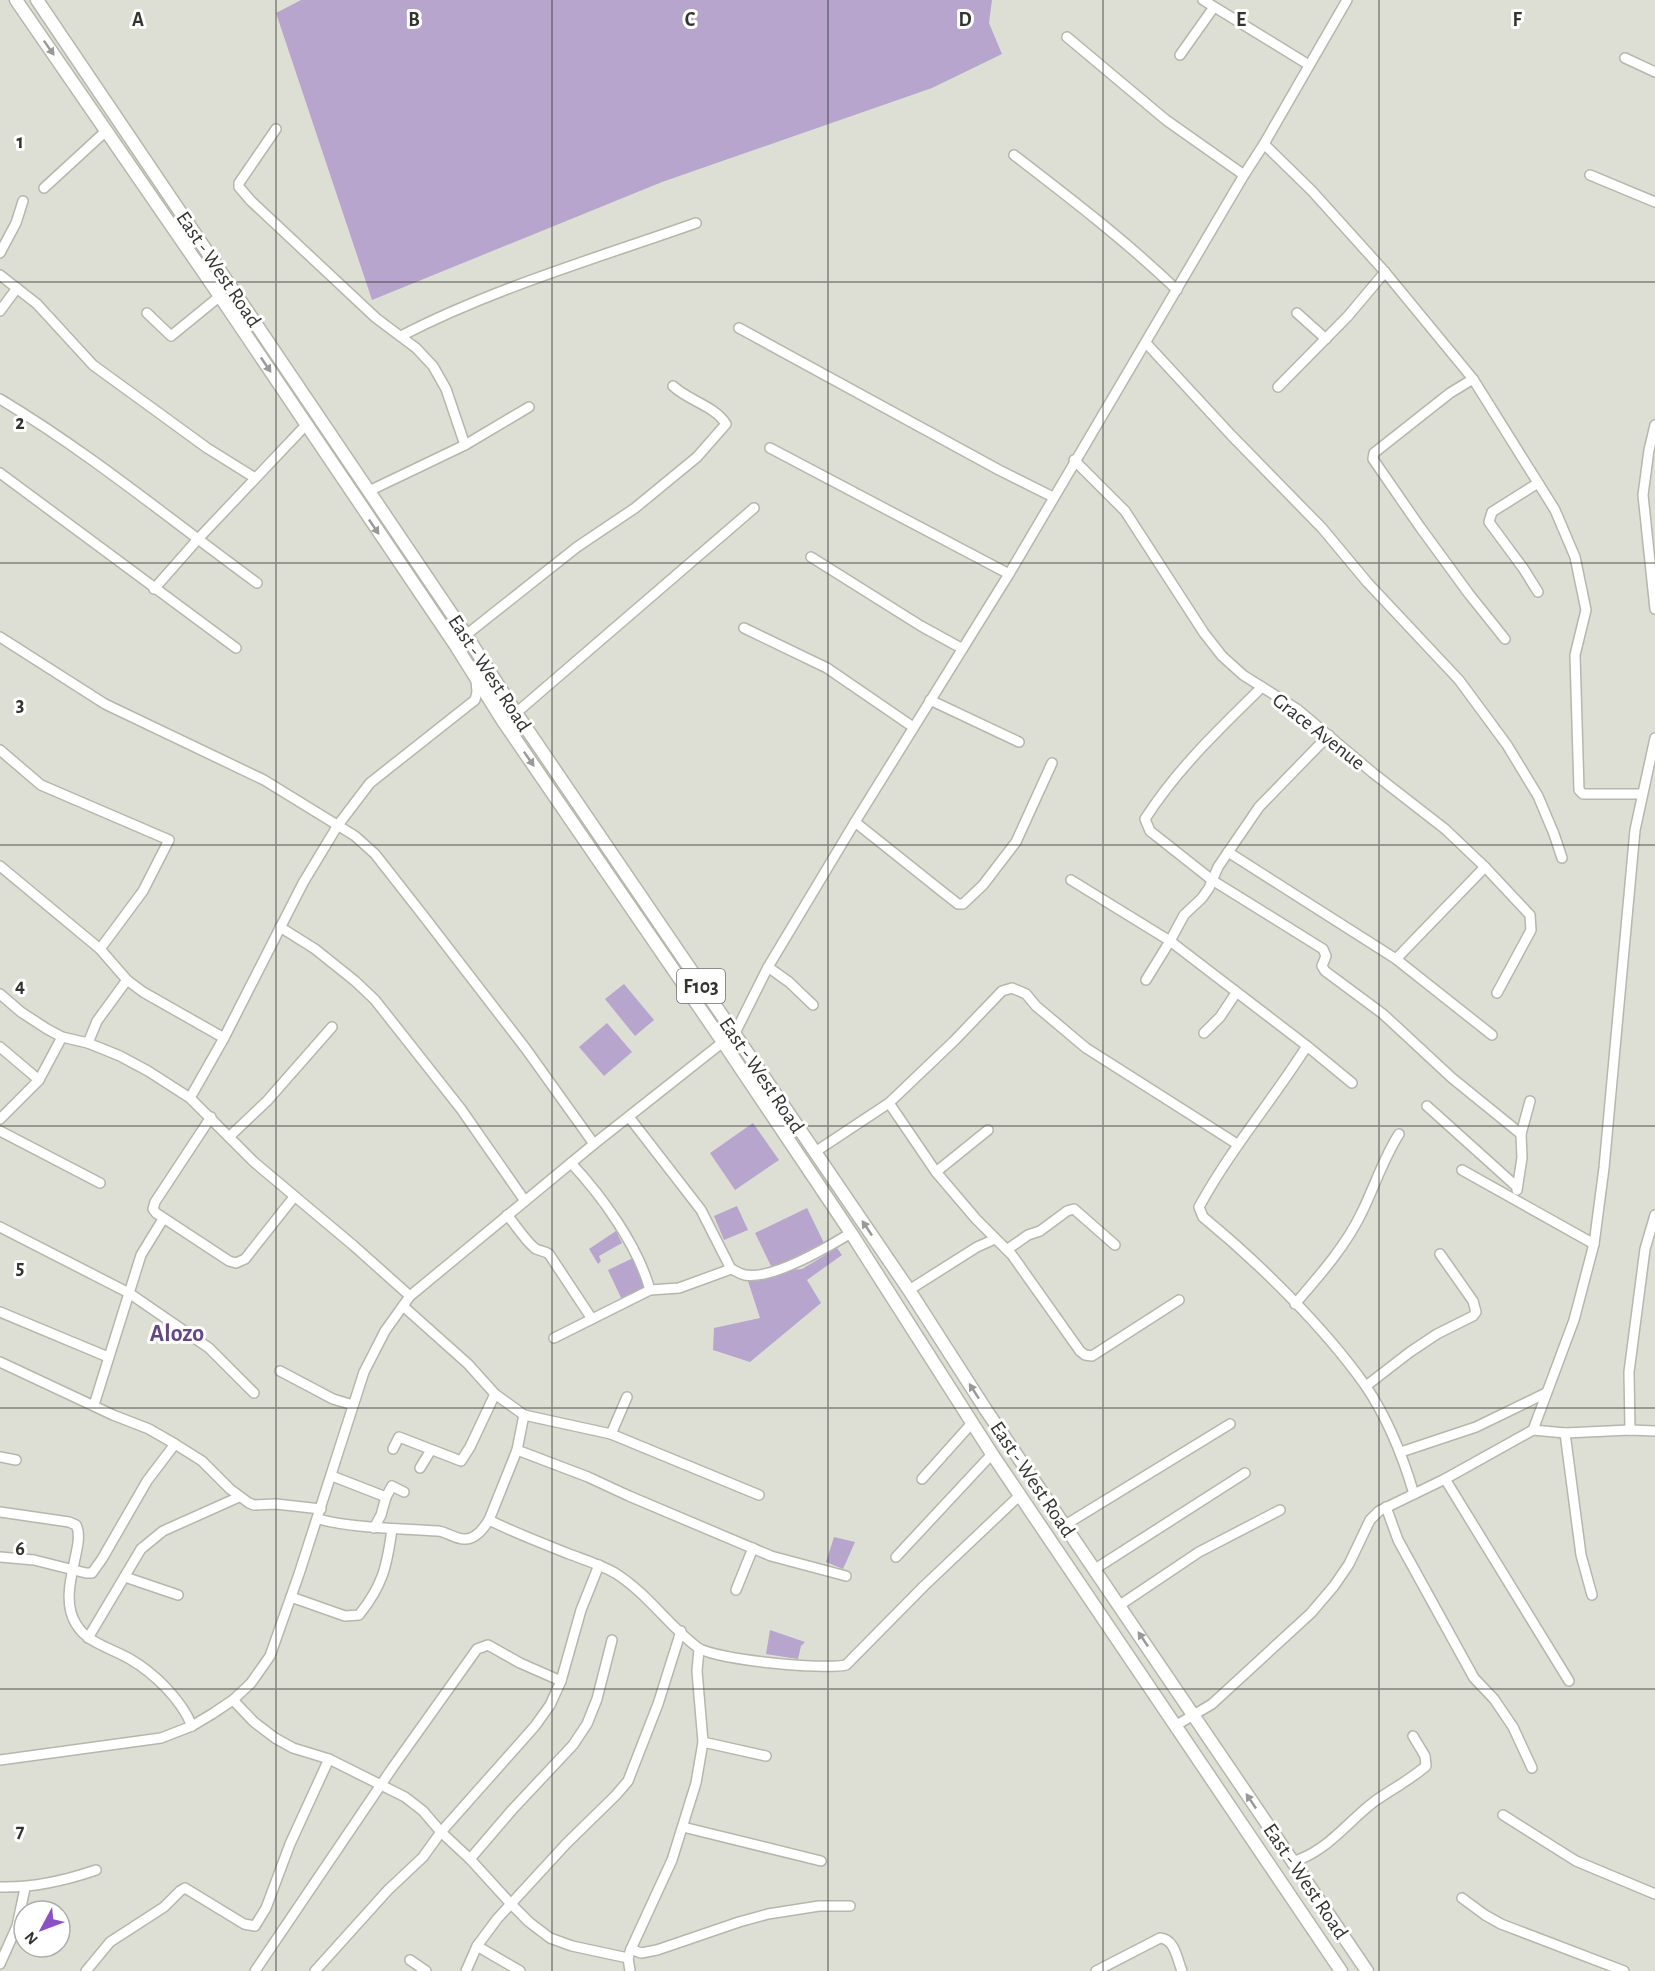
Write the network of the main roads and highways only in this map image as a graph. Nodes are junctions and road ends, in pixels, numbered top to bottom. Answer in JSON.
{"nodes":[{"id":1,"x":16,"y":0,"type":"edge"},
{"id":2,"x":38,"y":0,"type":"edge"},
{"id":3,"x":1341,"y":1971,"type":"edge"},
{"id":4,"x":1367,"y":1971,"type":"edge"}],
"edges":[{"from":1,"to":3,"type":"main road","name":"East - West Road","number":"F103","one_way":true},
{"from":4,"to":2,"type":"main road","name":"East - West Road","number":"F103","one_way":true}]}
